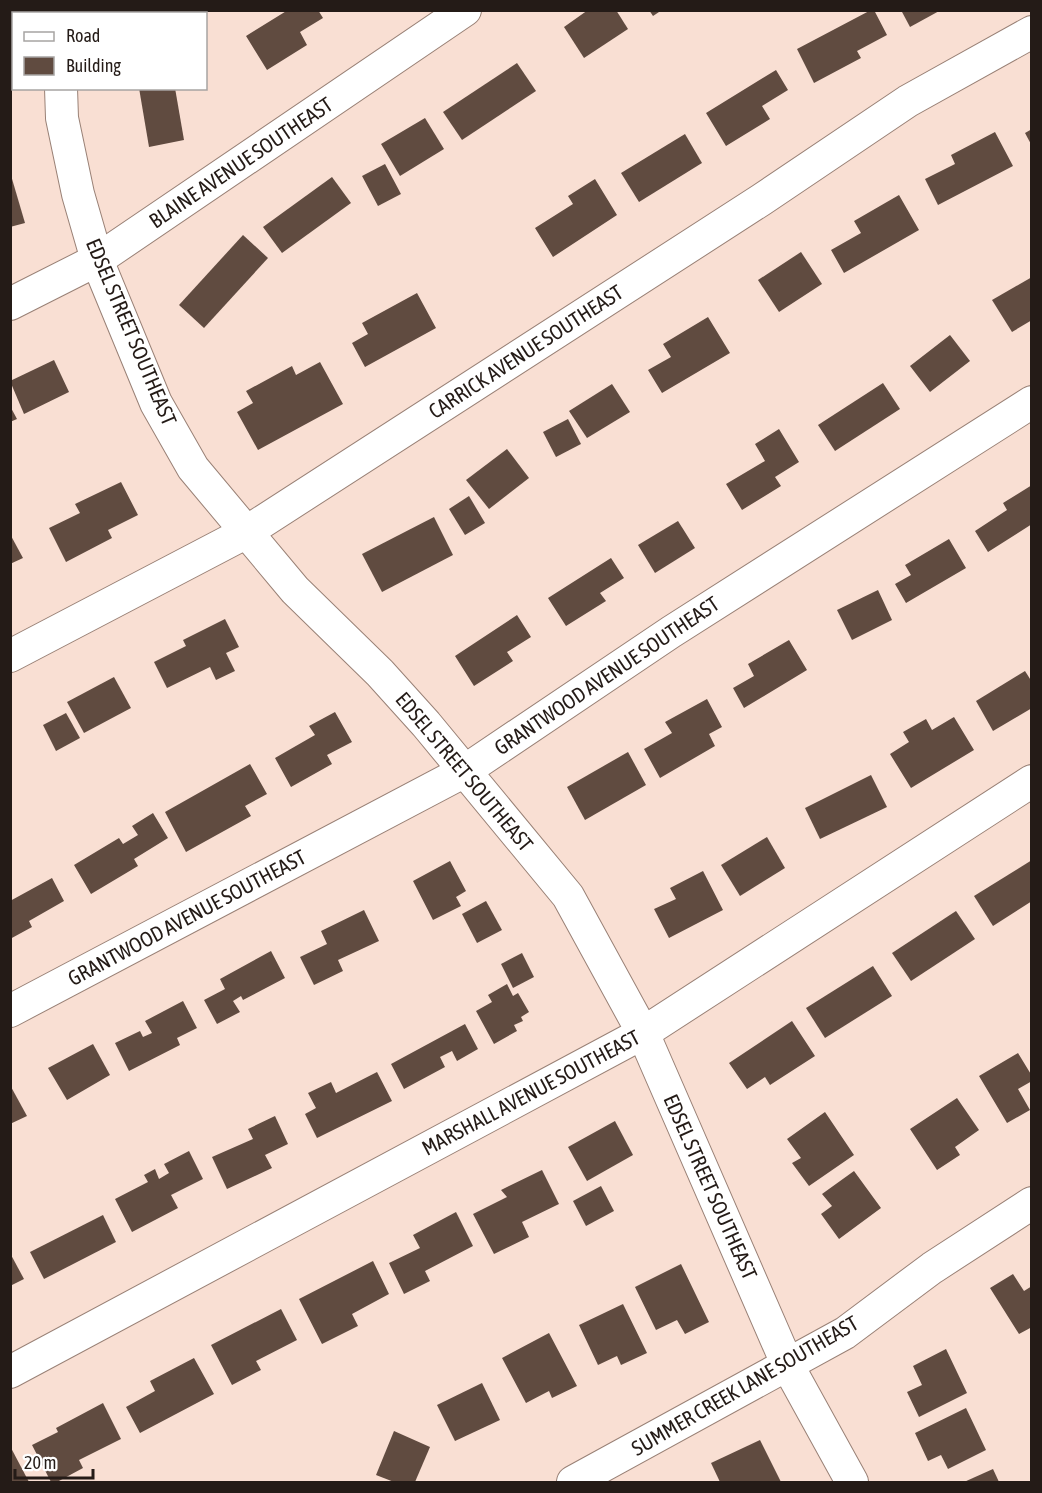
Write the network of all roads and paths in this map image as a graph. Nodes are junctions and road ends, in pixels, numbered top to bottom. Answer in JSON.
{"nodes":[{"id":1,"x":465,"y":10,"type":"edge"},
{"id":2,"x":1032,"y":32,"type":"edge"},
{"id":3,"x":61,"y":90,"type":"edge"},
{"id":4,"x":97,"y":260,"type":"junction"},
{"id":5,"x":10,"y":304,"type":"edge"},
{"id":6,"x":1032,"y":402,"type":"edge"},
{"id":7,"x":245,"y":533,"type":"junction"},
{"id":8,"x":10,"y":656,"type":"edge"},
{"id":9,"x":463,"y":772,"type":"junction"},
{"id":10,"x":1032,"y":781,"type":"edge"},
{"id":11,"x":10,"y":1011,"type":"edge"},
{"id":12,"x":643,"y":1034,"type":"junction"},
{"id":13,"x":1032,"y":1203,"type":"edge"},
{"id":14,"x":788,"y":1366,"type":"junction"},
{"id":15,"x":10,"y":1372,"type":"edge"},
{"id":16,"x":573,"y":1482,"type":"edge"},
{"id":17,"x":852,"y":1482,"type":"edge"}],
"edges":[{"from":1,"to":4,"type":"street","name":"BLAINE AVENUE SOUTHEAST"},
{"from":2,"to":7,"type":"street","name":"CARRICK AVENUE SOUTHEAST"},
{"from":3,"to":4,"type":"street","name":"EDSEL STREET SOUTHEAST"},
{"from":4,"to":5,"type":"street","name":"BLAINE AVENUE SOUTHEAST"},
{"from":4,"to":7,"type":"street","name":"EDSEL STREET SOUTHEAST"},
{"from":6,"to":9,"type":"street","name":"GRANTWOOD AVENUE SOUTHEAST"},
{"from":7,"to":8,"type":"street","name":"CARRICK AVENUE SOUTHEAST"},
{"from":7,"to":9,"type":"street","name":"EDSEL STREET SOUTHEAST"},
{"from":9,"to":11,"type":"street","name":"GRANTWOOD AVENUE SOUTHEAST"},
{"from":9,"to":12,"type":"street","name":"EDSEL STREET SOUTHEAST"},
{"from":10,"to":12,"type":"street","name":"MARSHALL AVENUE SOUTHEAST"},
{"from":12,"to":14,"type":"street","name":"EDSEL STREET SOUTHEAST"},
{"from":12,"to":15,"type":"street","name":"MARSHALL AVENUE SOUTHEAST"},
{"from":13,"to":14,"type":"street","name":"SUMMER CREEK LANE SOUTHEAST"},
{"from":14,"to":16,"type":"street","name":"SUMMER CREEK LANE SOUTHEAST"},
{"from":14,"to":17,"type":"street","name":"EDSEL STREET SOUTHEAST"}]}
